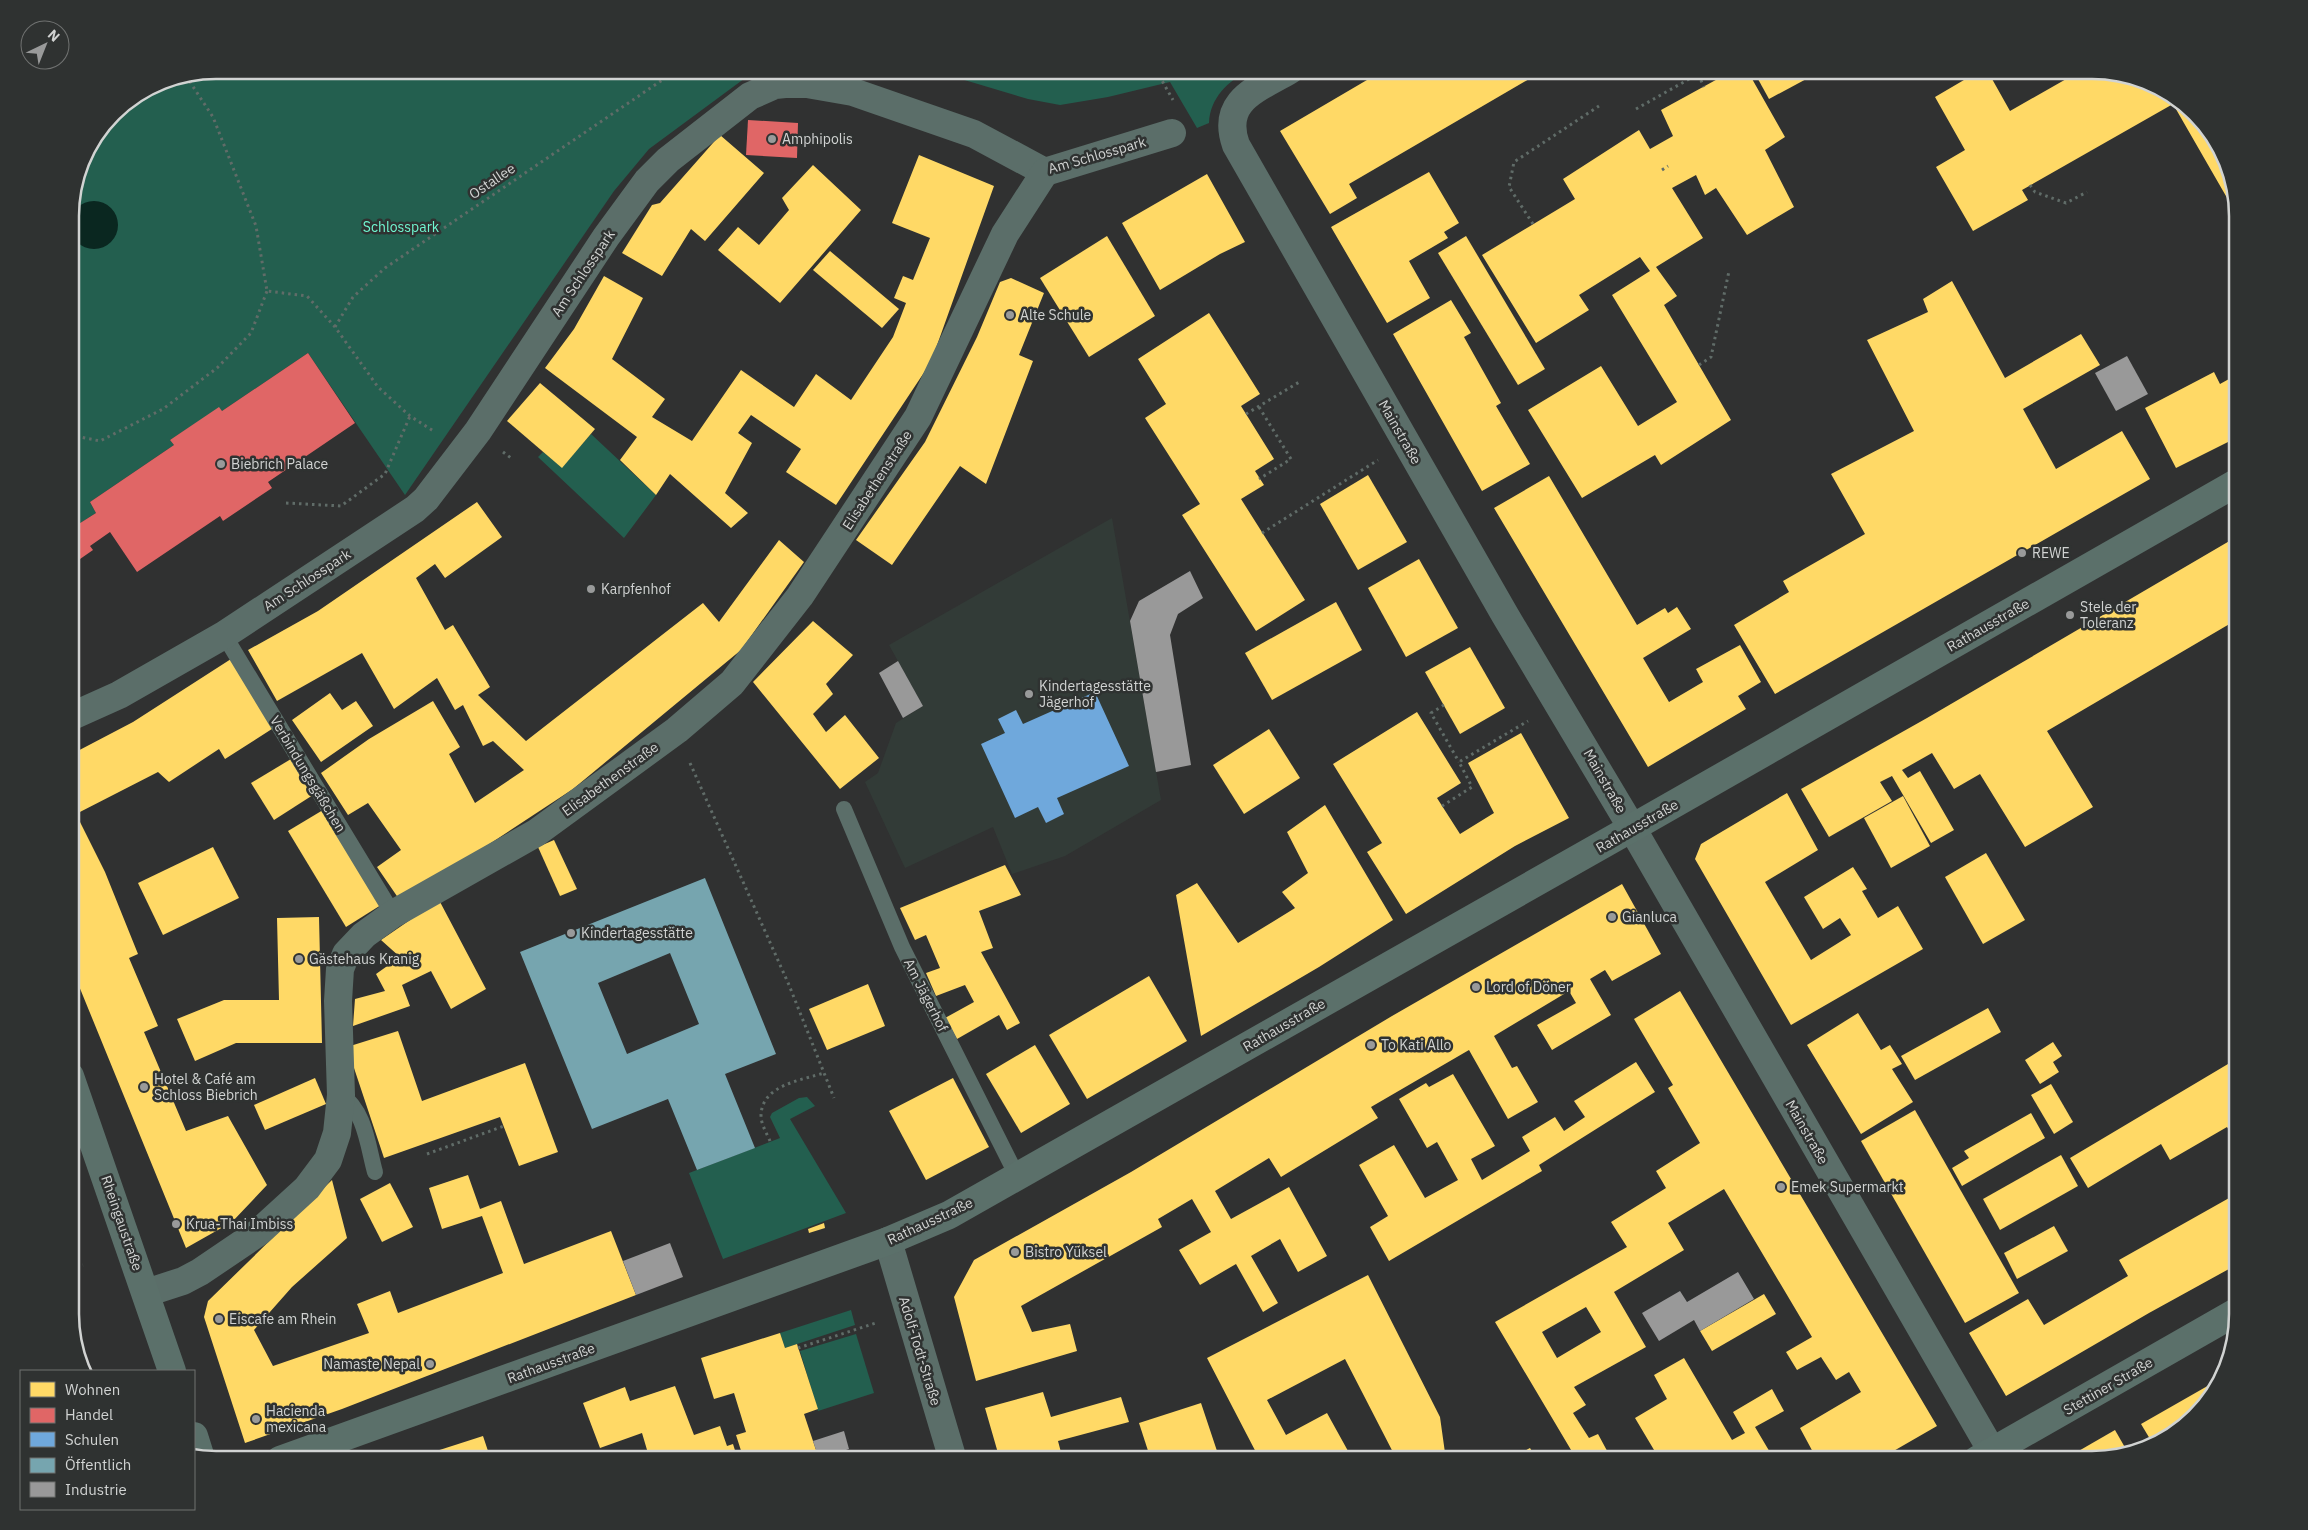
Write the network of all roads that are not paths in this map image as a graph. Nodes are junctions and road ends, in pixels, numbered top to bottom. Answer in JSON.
{"nodes":[{"id":1,"x":1275,"y":79,"type":"edge"},
{"id":2,"x":1172,"y":132,"type":"dead end"},
{"id":3,"x":1045,"y":172,"type":"junction"},
{"id":4,"x":2229,"y":487,"type":"edge"},
{"id":5,"x":224,"y":635,"type":"junction"},
{"id":6,"x":79,"y":713,"type":"edge"},
{"id":7,"x":844,"y":810,"type":"dead end"},
{"id":8,"x":1632,"y":828,"type":"junction"},
{"id":9,"x":393,"y":914,"type":"junction"},
{"id":10,"x":341,"y":1095,"type":"junction"},
{"id":11,"x":79,"y":1102,"type":"edge"},
{"id":12,"x":375,"y":1172,"type":"dead end"},
{"id":13,"x":1017,"y":1176,"type":"junction"},
{"id":14,"x":888,"y":1241,"type":"junction"},
{"id":15,"x":146,"y":1293,"type":"junction"},
{"id":16,"x":2229,"y":1316,"type":"edge"},
{"id":17,"x":172,"y":1370,"type":"edge"},
{"id":18,"x":305,"y":1451,"type":"edge"},
{"id":19,"x":950,"y":1451,"type":"edge"},
{"id":20,"x":1986,"y":1451,"type":"edge"},
{"id":21,"x":1999,"y":1451,"type":"edge"}],
"edges":[{"from":1,"to":8,"type":"street","name":"Mainstraße"},
{"from":2,"to":3,"type":"street","name":"Am Schlosspark"},
{"from":3,"to":5,"type":"street","name":"Am Schlosspark"},
{"from":3,"to":9,"type":"street","name":"Elisabethenstraße"},
{"from":4,"to":8,"type":"street","name":"Rathausstraße"},
{"from":5,"to":6,"type":"street","name":"Am Schlosspark"},
{"from":5,"to":9,"type":"lane","name":"Verbindungsgäßchen"},
{"from":7,"to":13,"type":"lane","name":"Am Jägerhof"},
{"from":8,"to":13,"type":"street","name":"Rathausstraße"},
{"from":8,"to":20,"type":"street","name":"Mainstraße"},
{"from":9,"to":10,"type":"street","name":"Elisabethenstraße"},
{"from":10,"to":12,"type":"lane"},
{"from":10,"to":15,"type":"street","name":"Elisabethenstraße"},
{"from":11,"to":15,"type":"street","name":"Rheingaustraße"},
{"from":13,"to":14,"type":"street","name":"Rathausstraße"},
{"from":14,"to":18,"type":"street","name":"Rathausstraße"},
{"from":14,"to":19,"type":"street","name":"Adolf-Todt-Straße"},
{"from":15,"to":17,"type":"street","name":"Rheingaustraße"},
{"from":16,"to":21,"type":"street","name":"Stettiner Straße"}]}
